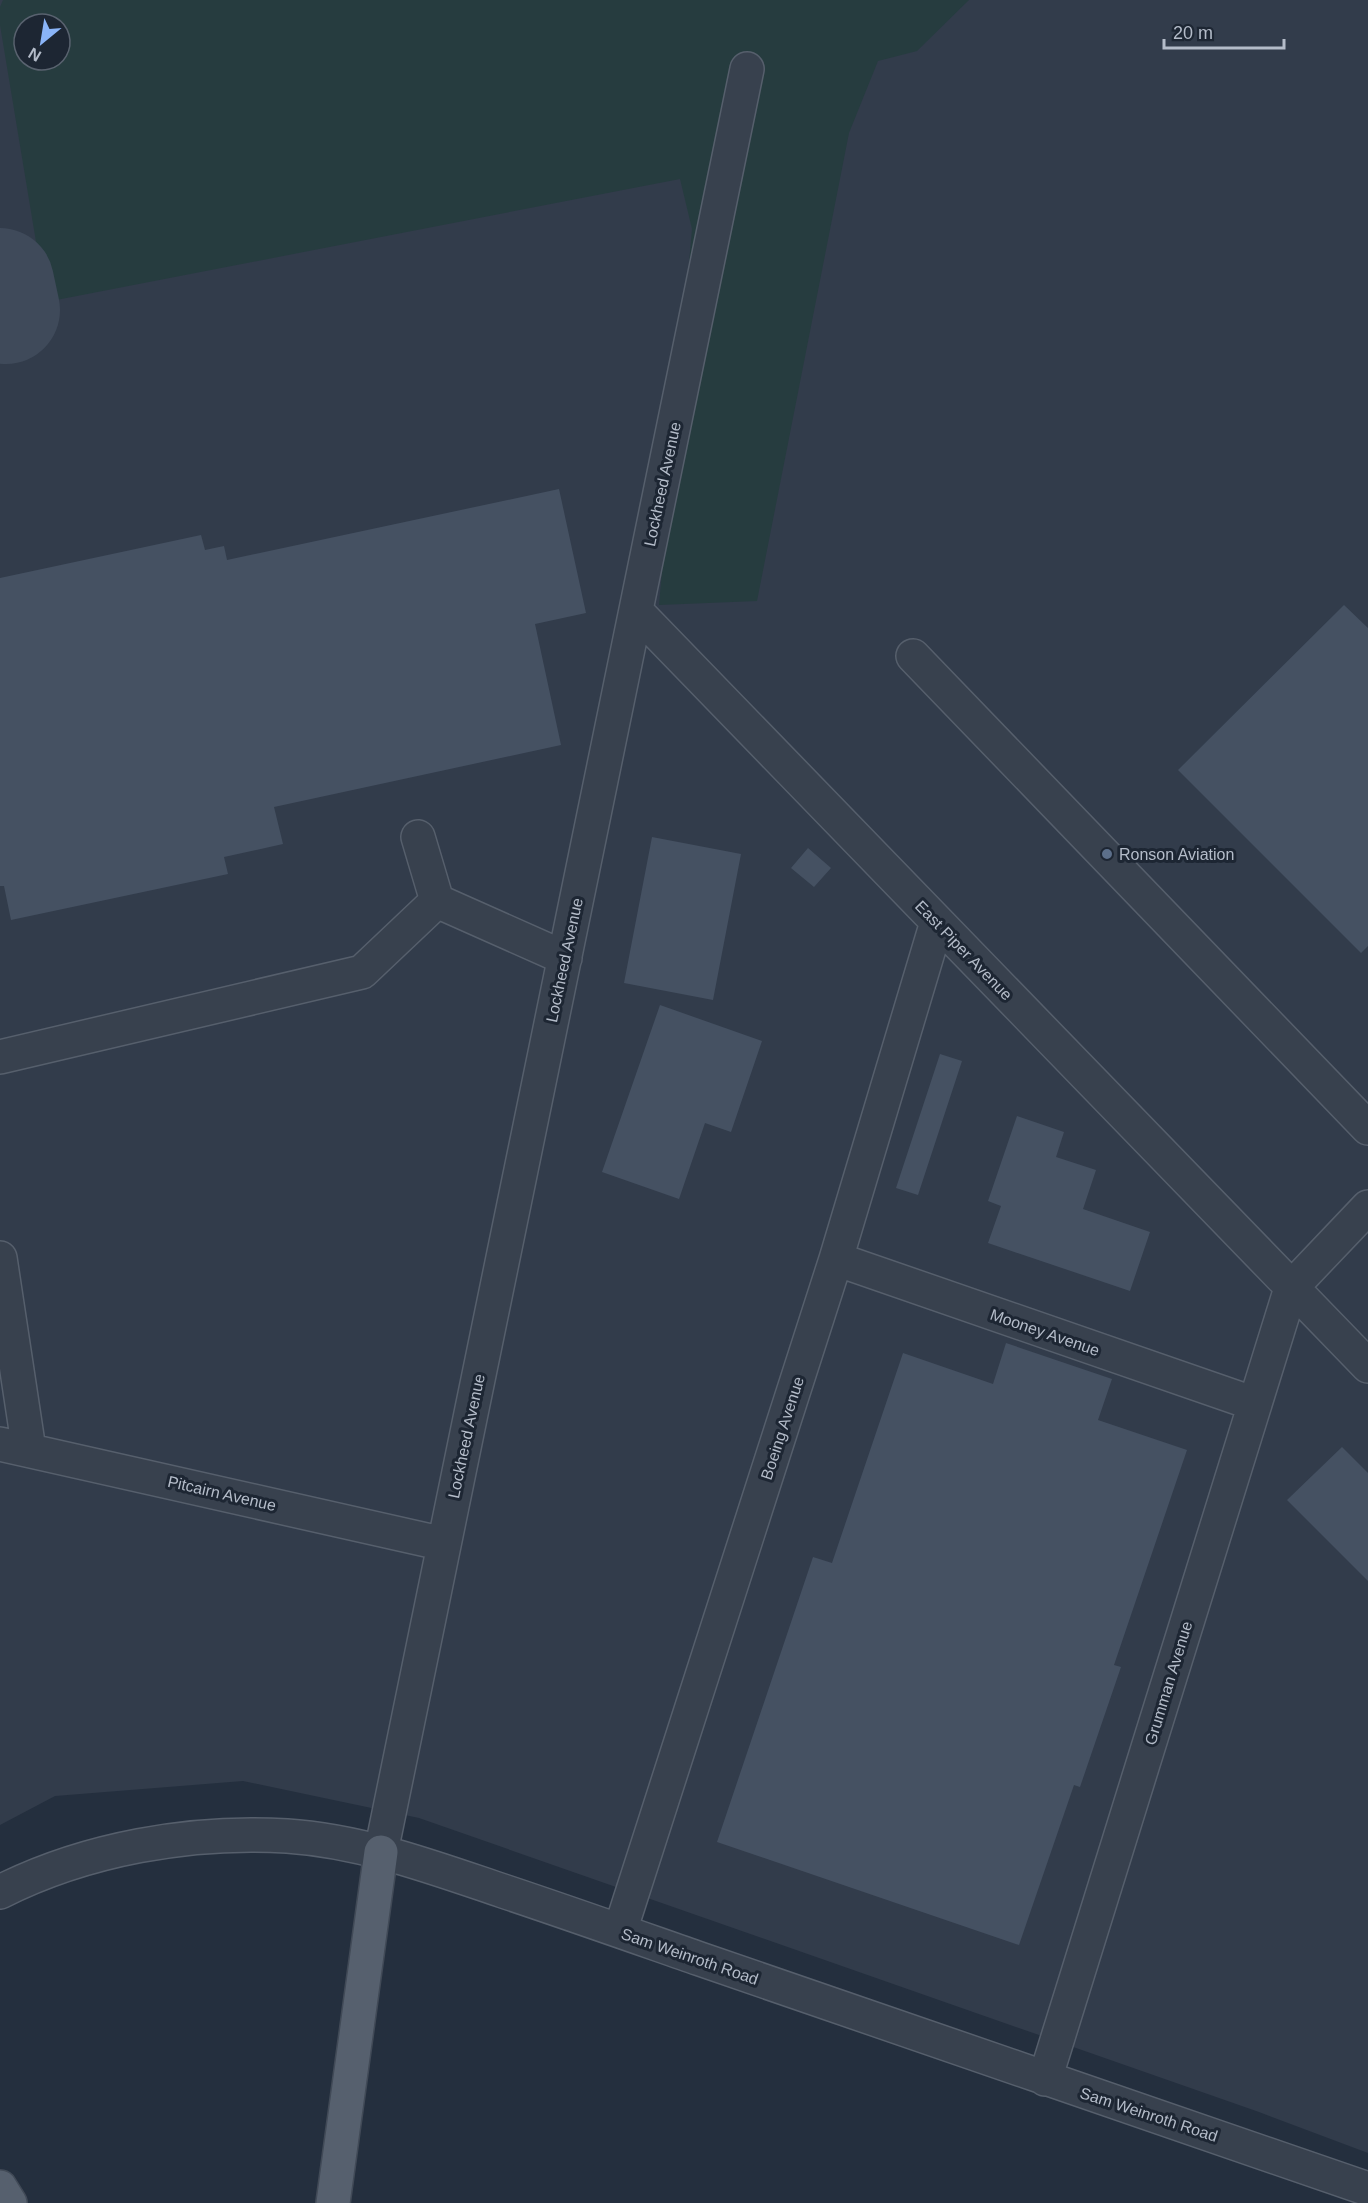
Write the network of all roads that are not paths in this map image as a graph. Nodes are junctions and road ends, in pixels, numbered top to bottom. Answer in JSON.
{"nodes":[{"id":1,"x":747,"y":69,"type":"dead end"},
{"id":2,"x":636,"y":612,"type":"junction"},
{"id":3,"x":913,"y":656,"type":"dead end"},
{"id":4,"x":418,"y":837,"type":"dead end"},
{"id":5,"x":437,"y":901,"type":"junction"},
{"id":6,"x":937,"y":922,"type":"junction"},
{"id":7,"x":565,"y":958,"type":"junction"},
{"id":8,"x":0,"y":1057,"type":"edge"},
{"id":9,"x":1368,"y":1128,"type":"edge"},
{"id":10,"x":1368,"y":1207,"type":"edge"},
{"id":11,"x":0,"y":1258,"type":"edge"},
{"id":12,"x":836,"y":1259,"type":"junction"},
{"id":13,"x":1291,"y":1288,"type":"junction"},
{"id":14,"x":1368,"y":1366,"type":"edge"},
{"id":15,"x":1255,"y":1404,"type":"junction"},
{"id":16,"x":14,"y":1447,"type":"edge"},
{"id":17,"x":444,"y":1544,"type":"junction"},
{"id":18,"x":381,"y":1852,"type":"junction"},
{"id":19,"x":0,"y":1892,"type":"edge"},
{"id":20,"x":620,"y":1931,"type":"junction"},
{"id":21,"x":1045,"y":2079,"type":"junction"},
{"id":22,"x":0,"y":2187,"type":"edge"},
{"id":23,"x":1368,"y":2189,"type":"edge"},
{"id":24,"x":10,"y":2203,"type":"edge"},
{"id":25,"x":333,"y":2203,"type":"edge"}],
"edges":[{"from":1,"to":2,"type":"street","name":"Lockheed Avenue"},
{"from":2,"to":6,"type":"street","name":"East Piper Avenue"},
{"from":2,"to":7,"type":"street","name":"Lockheed Avenue"},
{"from":3,"to":9,"type":"street"},
{"from":4,"to":5,"type":"street"},
{"from":5,"to":7,"type":"street"},
{"from":5,"to":8,"type":"street"},
{"from":6,"to":12,"type":"street","name":"Boeing Avenue"},
{"from":6,"to":13,"type":"street","name":"East Piper Avenue"},
{"from":7,"to":17,"type":"street","name":"Lockheed Avenue"},
{"from":10,"to":13,"type":"street"},
{"from":11,"to":16,"type":"street"},
{"from":12,"to":15,"type":"street","name":"Mooney Avenue"},
{"from":12,"to":20,"type":"street","name":"Boeing Avenue"},
{"from":13,"to":14,"type":"street","name":"East Piper Avenue"},
{"from":13,"to":15,"type":"street","name":"Grumman Avenue"},
{"from":15,"to":21,"type":"street","name":"Grumman Avenue"},
{"from":16,"to":17,"type":"street","name":"Pitcairn Avenue"},
{"from":17,"to":18,"type":"street","name":"Lockheed Avenue"},
{"from":18,"to":19,"type":"street","name":"Sam Weinroth Road"},
{"from":18,"to":20,"type":"street","name":"Sam Weinroth Road"},
{"from":18,"to":25,"type":"main road"},
{"from":20,"to":21,"type":"street","name":"Sam Weinroth Road"},
{"from":21,"to":23,"type":"street","name":"Sam Weinroth Road"},
{"from":22,"to":24,"type":"main road"}]}
